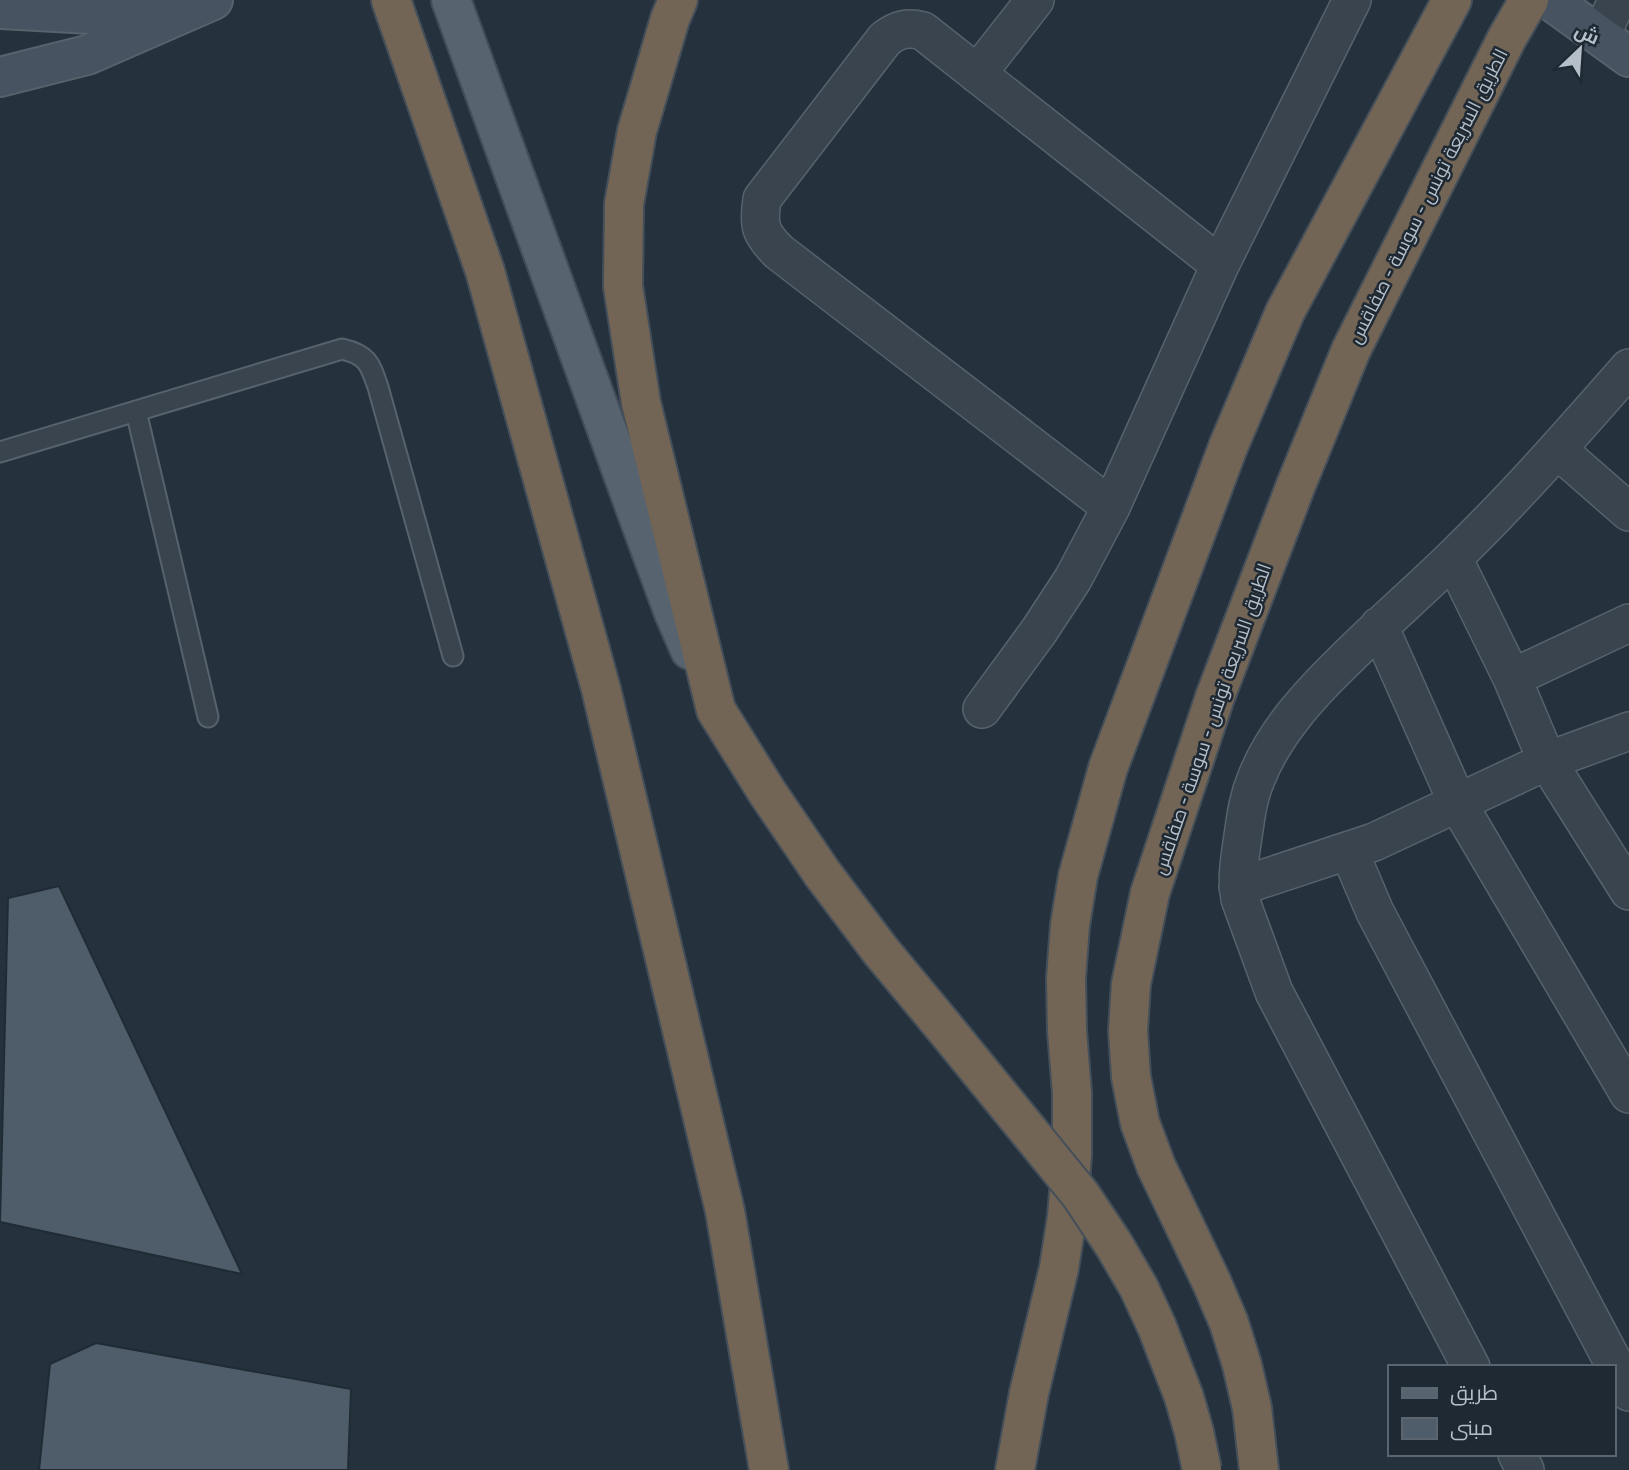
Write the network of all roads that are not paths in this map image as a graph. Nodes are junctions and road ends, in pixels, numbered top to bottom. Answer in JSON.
{"nodes":[{"id":1,"x":184,"y":0,"type":"edge"},
{"id":2,"x":214,"y":0,"type":"edge"},
{"id":3,"x":391,"y":0,"type":"edge"},
{"id":4,"x":451,"y":0,"type":"edge"},
{"id":5,"x":678,"y":0,"type":"edge"},
{"id":6,"x":1035,"y":0,"type":"edge"},
{"id":7,"x":1352,"y":0,"type":"edge"},
{"id":8,"x":1451,"y":0,"type":"edge"},
{"id":9,"x":1529,"y":0,"type":"edge"},
{"id":10,"x":1550,"y":0,"type":"edge"},
{"id":11,"x":1617,"y":0,"type":"edge"},
{"id":12,"x":0,"y":9,"type":"edge"},
{"id":13,"x":1615,"y":46,"type":"edge"},
{"id":14,"x":977,"y":74,"type":"junction"},
{"id":15,"x":4,"y":77,"type":"edge"},
{"id":16,"x":1220,"y":265,"type":"junction"},
{"id":17,"x":1629,"y":368,"type":"edge"},
{"id":18,"x":136,"y":411,"type":"junction"},
{"id":19,"x":1558,"y":450,"type":"junction"},
{"id":20,"x":0,"y":452,"type":"edge"},
{"id":21,"x":1111,"y":507,"type":"junction"},
{"id":22,"x":1629,"y":512,"type":"edge"},
{"id":23,"x":1452,"y":558,"type":"junction"},
{"id":24,"x":1629,"y":623,"type":"edge"},
{"id":25,"x":1379,"y":626,"type":"junction"},
{"id":26,"x":453,"y":656,"type":"dead end"},
{"id":27,"x":1512,"y":678,"type":"junction"},
{"id":28,"x":982,"y":709,"type":"dead end"},
{"id":29,"x":716,"y":710,"type":"junction"},
{"id":30,"x":208,"y":717,"type":"dead end"},
{"id":31,"x":1629,"y":731,"type":"edge"},
{"id":32,"x":1547,"y":761,"type":"junction"},
{"id":33,"x":1458,"y":804,"type":"junction"},
{"id":34,"x":1349,"y":851,"type":"junction"},
{"id":35,"x":1238,"y":887,"type":"junction"},
{"id":36,"x":1629,"y":891,"type":"edge"},
{"id":37,"x":1629,"y":1094,"type":"edge"},
{"id":38,"x":1470,"y":1365,"type":"edge"},
{"id":39,"x":1615,"y":1365,"type":"edge"},
{"id":40,"x":1615,"y":1366,"type":"edge"},
{"id":41,"x":1629,"y":1392,"type":"edge"},
{"id":42,"x":769,"y":1470,"type":"edge"},
{"id":43,"x":1015,"y":1470,"type":"edge"},
{"id":44,"x":1202,"y":1470,"type":"edge"},
{"id":45,"x":1259,"y":1470,"type":"edge"}],
"edges":[{"from":1,"to":12,"type":"main road"},
{"from":2,"to":15,"type":"main road"},
{"from":3,"to":42,"type":"highway"},
{"from":4,"to":29,"type":"main road"},
{"from":5,"to":29,"type":"highway"},
{"from":6,"to":14,"type":"street"},
{"from":7,"to":16,"type":"street"},
{"from":8,"to":43,"type":"highway"},
{"from":9,"to":45,"type":"highway","name":"الطريق السريعة تونس - سوسة - صفاقس"},
{"from":10,"to":13,"type":"main road"},
{"from":11,"to":13,"type":"street"},
{"from":14,"to":16,"type":"street"},
{"from":14,"to":21,"type":"street"},
{"from":16,"to":21,"type":"street"},
{"from":17,"to":19,"type":"street"},
{"from":18,"to":20,"type":"lane"},
{"from":18,"to":26,"type":"lane"},
{"from":18,"to":30,"type":"lane"},
{"from":19,"to":22,"type":"street"},
{"from":19,"to":23,"type":"street"},
{"from":21,"to":28,"type":"street"},
{"from":23,"to":25,"type":"street"},
{"from":23,"to":27,"type":"street"},
{"from":24,"to":27,"type":"street"},
{"from":25,"to":33,"type":"street"},
{"from":25,"to":35,"type":"street"},
{"from":27,"to":32,"type":"street"},
{"from":29,"to":44,"type":"highway","bridge":true},
{"from":31,"to":32,"type":"street"},
{"from":32,"to":33,"type":"street"},
{"from":32,"to":36,"type":"street"},
{"from":33,"to":34,"type":"street"},
{"from":33,"to":37,"type":"street"},
{"from":34,"to":35,"type":"street"},
{"from":34,"to":39,"type":"street"},
{"from":35,"to":38,"type":"street"},
{"from":40,"to":41,"type":"street"}]}
